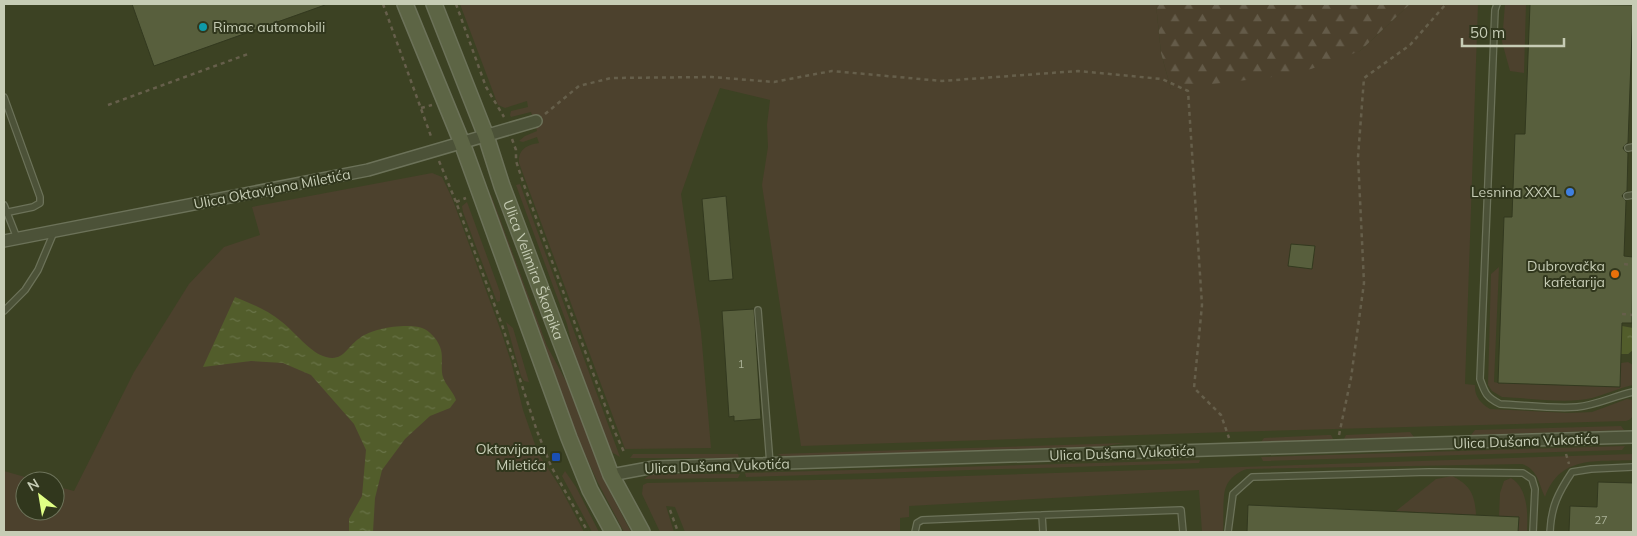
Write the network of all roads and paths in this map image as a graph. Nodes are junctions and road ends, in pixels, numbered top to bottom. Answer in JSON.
{"nodes":[{"id":1,"x":383,"y":4,"type":"edge"},
{"id":2,"x":406,"y":4,"type":"edge"},
{"id":3,"x":434,"y":4,"type":"edge"},
{"id":4,"x":456,"y":4,"type":"edge"},
{"id":5,"x":1446,"y":4,"type":"edge"},
{"id":6,"x":1497,"y":4,"type":"edge"},
{"id":7,"x":248,"y":54,"type":"dead end"},
{"id":8,"x":4,"y":97,"type":"edge"},
{"id":9,"x":108,"y":105,"type":"dead end"},
{"id":10,"x":430,"y":105,"type":"dead end"},
{"id":11,"x":421,"y":108,"type":"junction"},
{"id":12,"x":504,"y":117,"type":"dead end"},
{"id":13,"x":536,"y":121,"type":"joint"},
{"id":14,"x":429,"y":133,"type":"dead end"},
{"id":15,"x":486,"y":136,"type":"junction"},
{"id":16,"x":462,"y":143,"type":"junction"},
{"id":17,"x":516,"y":150,"type":"dead end"},
{"id":18,"x":440,"y":163,"type":"dead end"},
{"id":19,"x":522,"y":179,"type":"junction"},
{"id":20,"x":517,"y":180,"type":"dead end"},
{"id":21,"x":467,"y":198,"type":"dead end"},
{"id":22,"x":456,"y":202,"type":"junction"},
{"id":23,"x":4,"y":205,"type":"edge"},
{"id":24,"x":5,"y":213,"type":"edge"},
{"id":25,"x":55,"y":230,"type":"junction"},
{"id":26,"x":17,"y":238,"type":"junction"},
{"id":27,"x":4,"y":241,"type":"edge"},
{"id":28,"x":1624,"y":264,"type":"dead end"},
{"id":29,"x":1633,"y":265,"type":"edge"},
{"id":30,"x":758,"y":310,"type":"dead end"},
{"id":31,"x":4,"y":311,"type":"edge"},
{"id":32,"x":1622,"y":314,"type":"dead end"},
{"id":33,"x":1633,"y":315,"type":"edge"},
{"id":34,"x":1633,"y":392,"type":"edge"},
{"id":35,"x":1633,"y":438,"type":"edge"},
{"id":36,"x":1337,"y":447,"type":"junction"},
{"id":37,"x":1230,"y":450,"type":"junction"},
{"id":38,"x":624,"y":452,"type":"dead end"},
{"id":39,"x":770,"y":464,"type":"junction"},
{"id":40,"x":1633,"y":467,"type":"edge"},
{"id":41,"x":611,"y":474,"type":"junction"},
{"id":42,"x":670,"y":510,"type":"dead end"},
{"id":43,"x":1042,"y":515,"type":"junction"},
{"id":44,"x":588,"y":532,"type":"edge"},
{"id":45,"x":613,"y":532,"type":"edge"},
{"id":46,"x":642,"y":532,"type":"edge"},
{"id":47,"x":678,"y":532,"type":"edge"},
{"id":48,"x":915,"y":532,"type":"edge"},
{"id":49,"x":1043,"y":532,"type":"edge"},
{"id":50,"x":1183,"y":532,"type":"edge"},
{"id":51,"x":1228,"y":532,"type":"edge"},
{"id":52,"x":1533,"y":532,"type":"edge"},
{"id":53,"x":1550,"y":532,"type":"edge"}],
"edges":[{"from":1,"to":11,"type":"path"},
{"from":2,"to":16,"type":"main road","name":"Ulica Velimira Škorpika"},
{"from":3,"to":15,"type":"main road","name":"Ulica Velimira Škorpika"},
{"from":4,"to":12,"type":"path"},
{"from":5,"to":36,"type":"path"},
{"from":6,"to":34,"type":"lane"},
{"from":7,"to":9,"type":"path"},
{"from":8,"to":24,"type":"lane"},
{"from":10,"to":11,"type":"path"},
{"from":11,"to":14,"type":"path"},
{"from":13,"to":15,"type":"street","name":"Ulica Oktavijana Miletića"},
{"from":13,"to":37,"type":"path"},
{"from":15,"to":16,"type":"street","name":"Ulica Oktavijana Miletića"},
{"from":15,"to":41,"type":"main road","name":"Ulica Velimira Škorpika"},
{"from":16,"to":25,"type":"street","name":"Ulica Oktavijana Miletića"},
{"from":16,"to":45,"type":"main road","name":"Ulica Velimira Škorpika"},
{"from":17,"to":19,"type":"path"},
{"from":18,"to":22,"type":"path"},
{"from":19,"to":20,"type":"path"},
{"from":19,"to":38,"type":"path"},
{"from":21,"to":22,"type":"path"},
{"from":22,"to":44,"type":"path"},
{"from":23,"to":24,"type":"lane"},
{"from":24,"to":26,"type":"lane"},
{"from":25,"to":26,"type":"street","name":"Ulica Oktavijana Miletića"},
{"from":25,"to":31,"type":"lane"},
{"from":26,"to":27,"type":"street","name":"Ulica Oktavijana Miletića"},
{"from":28,"to":29,"type":"path"},
{"from":30,"to":39,"type":"lane"},
{"from":32,"to":33,"type":"path"},
{"from":35,"to":36,"type":"street","name":"Ulica Dušana Vukotića"},
{"from":36,"to":37,"type":"street","name":"Ulica Dušana Vukotića"},
{"from":37,"to":39,"type":"street","name":"Ulica Dušana Vukotića"},
{"from":39,"to":41,"type":"street","name":"Ulica Dušana Vukotića"},
{"from":40,"to":53,"type":"lane"},
{"from":41,"to":46,"type":"main road","name":"Ulica Velimira Škorpika"},
{"from":42,"to":47,"type":"path"},
{"from":43,"to":48,"type":"lane"},
{"from":43,"to":49,"type":"lane"},
{"from":43,"to":50,"type":"lane"},
{"from":51,"to":52,"type":"lane"}]}
